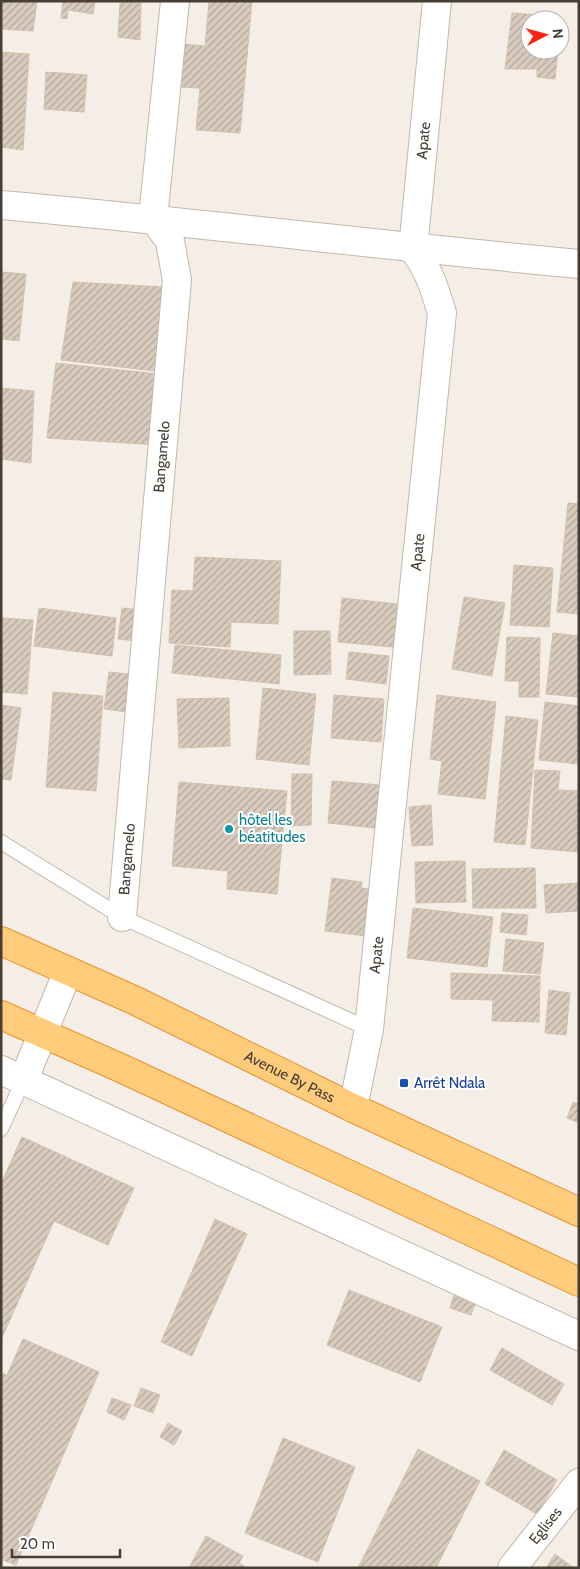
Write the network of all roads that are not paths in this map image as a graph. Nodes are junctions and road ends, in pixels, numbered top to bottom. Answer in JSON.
{"nodes":[{"id":1,"x":175,"y":1,"type":"edge"},
{"id":2,"x":437,"y":1,"type":"edge"},
{"id":3,"x":1,"y":205,"type":"edge"},
{"id":4,"x":153,"y":218,"type":"junction"},
{"id":5,"x":414,"y":249,"type":"junction"},
{"id":6,"x":579,"y":264,"type":"edge"},
{"id":7,"x":1,"y":842,"type":"edge"},
{"id":8,"x":122,"y":917,"type":"junction"},
{"id":9,"x":1,"y":941,"type":"edge"},
{"id":10,"x":68,"y":971,"type":"junction"},
{"id":11,"x":1,"y":1015,"type":"edge"},
{"id":12,"x":369,"y":1030,"type":"junction"},
{"id":13,"x":44,"y":1032,"type":"junction"},
{"id":14,"x":13,"y":1074,"type":"edge"},
{"id":15,"x":353,"y":1108,"type":"junction"},
{"id":16,"x":1,"y":1128,"type":"edge"},
{"id":17,"x":579,"y":1212,"type":"edge"},
{"id":18,"x":579,"y":1282,"type":"edge"},
{"id":19,"x":579,"y":1336,"type":"edge"},
{"id":20,"x":579,"y":1483,"type":"edge"},
{"id":21,"x":512,"y":1568,"type":"edge"}],
"edges":[{"from":1,"to":4,"type":"street"},
{"from":2,"to":5,"type":"street","name":"Apate"},
{"from":3,"to":4,"type":"street"},
{"from":4,"to":5,"type":"street"},
{"from":4,"to":8,"type":"street","name":"Bangamelo"},
{"from":5,"to":6,"type":"street"},
{"from":5,"to":12,"type":"street","name":"Apate"},
{"from":7,"to":8,"type":"lane"},
{"from":8,"to":12,"type":"lane"},
{"from":9,"to":10,"type":"highway","name":"Avenue By Pass"},
{"from":10,"to":13,"type":"street"},
{"from":10,"to":15,"type":"highway","name":"Avenue By Pass"},
{"from":11,"to":13,"type":"highway"},
{"from":12,"to":15,"type":"street","name":"Apate"},
{"from":13,"to":14,"type":"street"},
{"from":13,"to":18,"type":"highway"},
{"from":14,"to":16,"type":"lane"},
{"from":14,"to":19,"type":"street"},
{"from":15,"to":17,"type":"highway","name":"Avenue By Pass"},
{"from":20,"to":21,"type":"street","name":"Eglises"}]}
